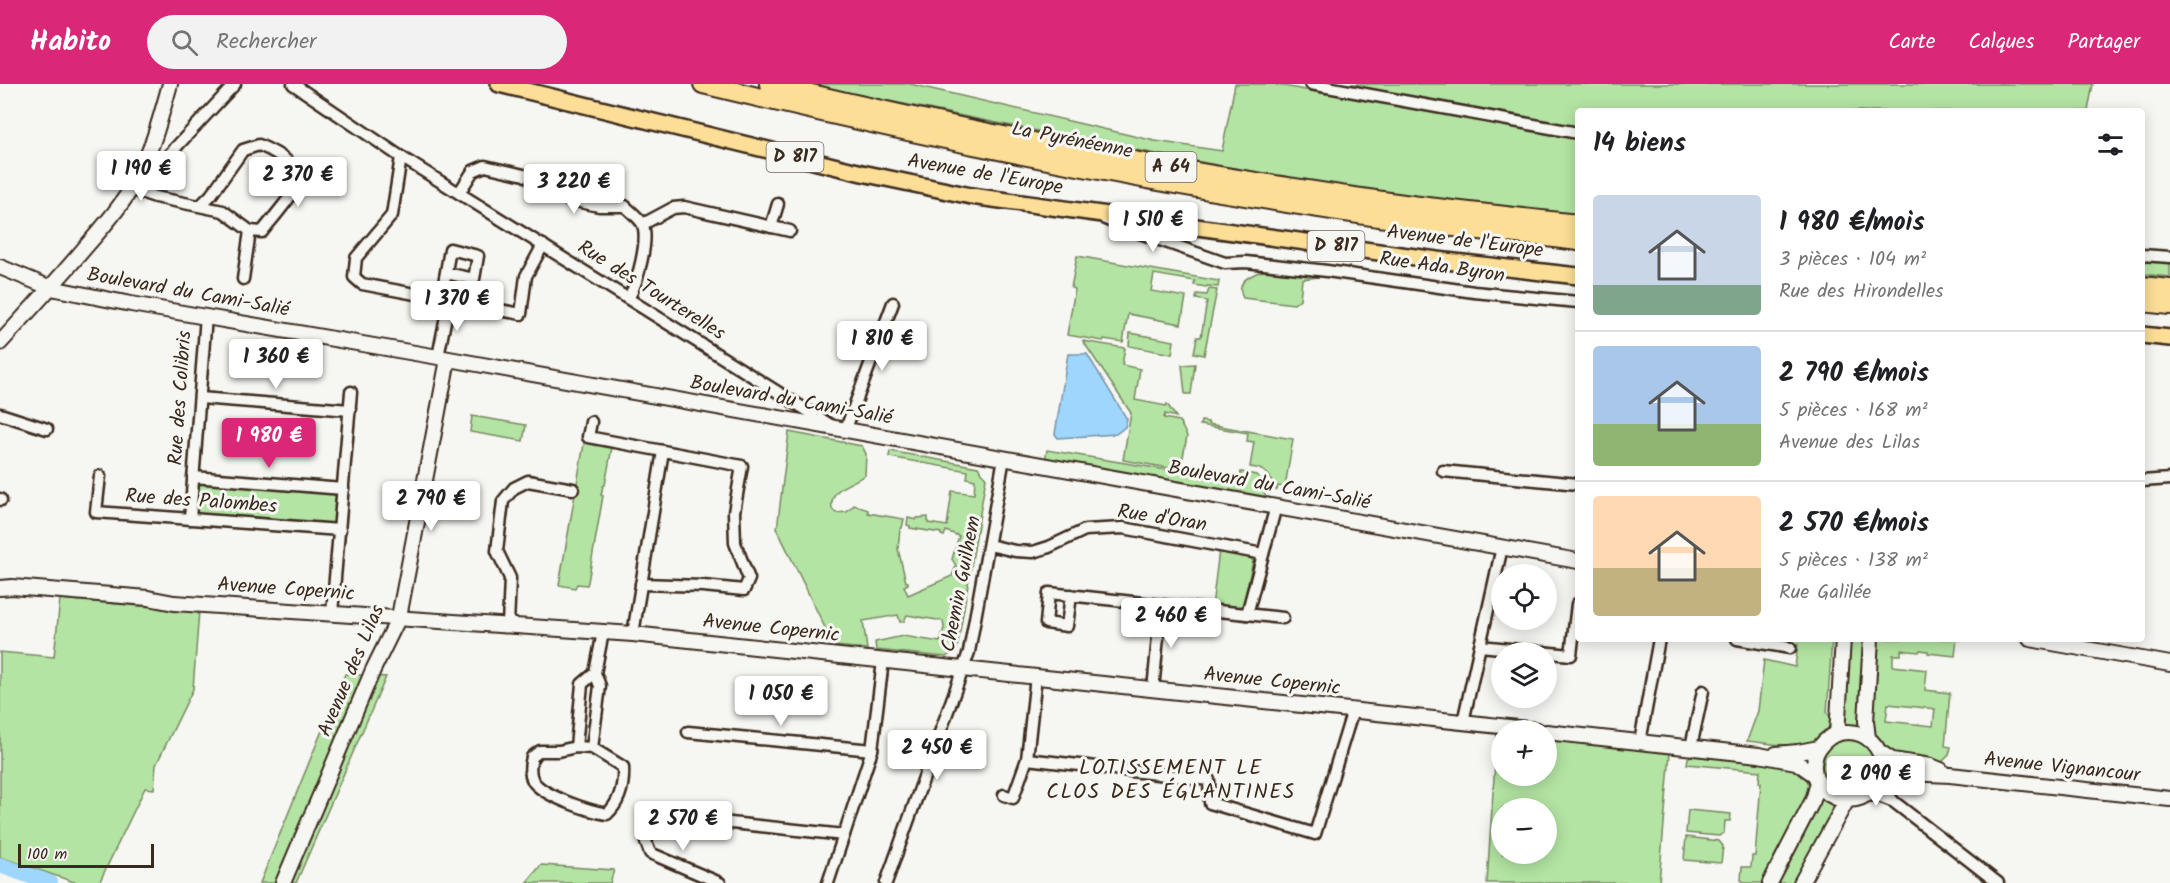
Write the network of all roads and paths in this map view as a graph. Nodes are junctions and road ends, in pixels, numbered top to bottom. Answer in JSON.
{"nodes":[{"id":1,"x":170,"y":84,"type":"edge"},
{"id":2,"x":235,"y":84,"type":"edge"},
{"id":3,"x":293,"y":84,"type":"edge"},
{"id":4,"x":500,"y":84,"type":"edge"},
{"id":5,"x":703,"y":84,"type":"edge"},
{"id":6,"x":769,"y":84,"type":"edge"},
{"id":7,"x":1311,"y":84,"type":"edge"},
{"id":8,"x":1575,"y":132,"type":"edge"},
{"id":9,"x":401,"y":157,"type":"junction"},
{"id":10,"x":138,"y":177,"type":"junction"},
{"id":11,"x":131,"y":189,"type":"junction"},
{"id":12,"x":459,"y":193,"type":"junction"},
{"id":13,"x":211,"y":195,"type":"junction"},
{"id":14,"x":778,"y":204,"type":"dead end"},
{"id":15,"x":200,"y":206,"type":"junction"},
{"id":16,"x":214,"y":209,"type":"junction"},
{"id":17,"x":1094,"y":214,"type":"junction"},
{"id":18,"x":643,"y":224,"type":"junction"},
{"id":19,"x":1575,"y":224,"type":"edge"},
{"id":20,"x":771,"y":227,"type":"junction"},
{"id":21,"x":250,"y":231,"type":"junction"},
{"id":22,"x":790,"y":231,"type":"dead end"},
{"id":23,"x":1575,"y":241,"type":"edge"},
{"id":24,"x":543,"y":246,"type":"junction"},
{"id":25,"x":2145,"y":255,"type":"edge"},
{"id":26,"x":2170,"y":257,"type":"edge"},
{"id":27,"x":0,"y":267,"type":"edge"},
{"id":28,"x":446,"y":273,"type":"dead end"},
{"id":29,"x":1575,"y":276,"type":"edge"},
{"id":30,"x":243,"y":279,"type":"dead end"},
{"id":31,"x":2145,"y":286,"type":"edge"},
{"id":32,"x":51,"y":288,"type":"junction"},
{"id":33,"x":2170,"y":289,"type":"edge"},
{"id":34,"x":628,"y":297,"type":"junction"},
{"id":35,"x":445,"y":301,"type":"junction"},
{"id":36,"x":1575,"y":302,"type":"edge"},
{"id":37,"x":2145,"y":302,"type":"edge"},
{"id":38,"x":893,"y":303,"type":"dead end"},
{"id":39,"x":2170,"y":305,"type":"edge"},
{"id":40,"x":206,"y":316,"type":"junction"},
{"id":41,"x":2145,"y":335,"type":"edge"},
{"id":42,"x":2170,"y":338,"type":"edge"},
{"id":43,"x":0,"y":343,"type":"edge"},
{"id":44,"x":443,"y":358,"type":"junction"},
{"id":45,"x":351,"y":392,"type":"dead end"},
{"id":46,"x":200,"y":398,"type":"junction"},
{"id":47,"x":350,"y":410,"type":"junction"},
{"id":48,"x":0,"y":414,"type":"edge"},
{"id":49,"x":591,"y":422,"type":"dead end"},
{"id":50,"x":47,"y":429,"type":"dead end"},
{"id":51,"x":842,"y":430,"type":"junction"},
{"id":52,"x":663,"y":451,"type":"junction"},
{"id":53,"x":1004,"y":458,"type":"junction"},
{"id":54,"x":1443,"y":471,"type":"dead end"},
{"id":55,"x":100,"y":476,"type":"dead end"},
{"id":56,"x":193,"y":477,"type":"junction"},
{"id":57,"x":2170,"y":479,"type":"edge"},
{"id":58,"x":2145,"y":481,"type":"edge"},
{"id":59,"x":1575,"y":484,"type":"edge"},
{"id":60,"x":343,"y":489,"type":"junction"},
{"id":61,"x":573,"y":489,"type":"dead end"},
{"id":62,"x":1276,"y":506,"type":"junction"},
{"id":63,"x":190,"y":519,"type":"junction"},
{"id":64,"x":340,"y":530,"type":"junction"},
{"id":65,"x":989,"y":544,"type":"junction"},
{"id":66,"x":1502,"y":547,"type":"junction"},
{"id":67,"x":1263,"y":554,"type":"junction"},
{"id":68,"x":1575,"y":560,"type":"edge"},
{"id":69,"x":641,"y":584,"type":"junction"},
{"id":70,"x":0,"y":588,"type":"edge"},
{"id":71,"x":1071,"y":595,"type":"dead end"},
{"id":72,"x":1161,"y":605,"type":"junction"},
{"id":73,"x":332,"y":613,"type":"junction"},
{"id":74,"x":1247,"y":614,"type":"junction"},
{"id":75,"x":399,"y":617,"type":"junction"},
{"id":76,"x":1283,"y":618,"type":"dead end"},
{"id":77,"x":508,"y":625,"type":"junction"},
{"id":78,"x":1575,"y":626,"type":"edge"},
{"id":79,"x":603,"y":632,"type":"junction"},
{"id":80,"x":633,"y":634,"type":"junction"},
{"id":81,"x":1658,"y":642,"type":"edge"},
{"id":82,"x":1755,"y":642,"type":"edge"},
{"id":83,"x":1843,"y":642,"type":"edge"},
{"id":84,"x":1872,"y":642,"type":"edge"},
{"id":85,"x":2047,"y":642,"type":"edge"},
{"id":86,"x":1480,"y":646,"type":"junction"},
{"id":87,"x":1790,"y":648,"type":"dead end"},
{"id":88,"x":883,"y":661,"type":"junction"},
{"id":89,"x":2170,"y":664,"type":"edge"},
{"id":90,"x":963,"y":669,"type":"junction"},
{"id":91,"x":595,"y":673,"type":"junction"},
{"id":92,"x":1036,"y":676,"type":"junction"},
{"id":93,"x":1153,"y":690,"type":"junction"},
{"id":94,"x":1703,"y":691,"type":"dead end"},
{"id":95,"x":1353,"y":710,"type":"junction"},
{"id":96,"x":1463,"y":722,"type":"junction"},
{"id":97,"x":1491,"y":725,"type":"edge"},
{"id":98,"x":688,"y":732,"type":"dead end"},
{"id":99,"x":1557,"y":733,"type":"edge"},
{"id":100,"x":1837,"y":734,"type":"junction"},
{"id":101,"x":1868,"y":738,"type":"junction"},
{"id":102,"x":1640,"y":742,"type":"junction"},
{"id":103,"x":576,"y":747,"type":"junction"},
{"id":104,"x":1690,"y":747,"type":"junction"},
{"id":105,"x":592,"y":748,"type":"junction"},
{"id":106,"x":1819,"y":748,"type":"junction"},
{"id":107,"x":872,"y":750,"type":"junction"},
{"id":108,"x":1880,"y":752,"type":"junction"},
{"id":109,"x":1759,"y":755,"type":"junction"},
{"id":110,"x":1027,"y":759,"type":"junction"},
{"id":111,"x":1950,"y":775,"type":"junction"},
{"id":112,"x":1817,"y":779,"type":"junction"},
{"id":113,"x":1879,"y":780,"type":"junction"},
{"id":114,"x":1004,"y":795,"type":"dead end"},
{"id":115,"x":1867,"y":795,"type":"junction"},
{"id":116,"x":1847,"y":800,"type":"junction"},
{"id":117,"x":2170,"y":800,"type":"edge"},
{"id":118,"x":1894,"y":802,"type":"junction"},
{"id":119,"x":844,"y":835,"type":"junction"},
{"id":120,"x":283,"y":883,"type":"edge"},
{"id":121,"x":720,"y":883,"type":"edge"},
{"id":122,"x":828,"y":883,"type":"edge"},
{"id":123,"x":886,"y":883,"type":"edge"},
{"id":124,"x":1770,"y":883,"type":"edge"},
{"id":125,"x":1802,"y":883,"type":"edge"},
{"id":126,"x":1998,"y":883,"type":"edge"}],
"edges":[{"from":1,"to":10,"type":"street"},
{"from":2,"to":10,"type":"street"},
{"from":3,"to":9,"type":"street","name":"Rue des Tourterelles"},
{"from":4,"to":17,"type":"main road","name":"Avenue de l'Europe","number":"D 817"},
{"from":5,"to":23,"type":"highway","name":"La Pyrénéenne","number":"A 64"},
{"from":6,"to":19,"type":"highway","name":"La Pyrénéenne","number":"A 64"},
{"from":7,"to":8,"type":"street"},
{"from":9,"to":12,"type":"street","name":"Rue des Tourterelles"},
{"from":9,"to":35,"type":"street"},
{"from":10,"to":11,"type":"street"},
{"from":11,"to":15,"type":"street"},
{"from":11,"to":32,"type":"street"},
{"from":12,"to":18,"type":"street"},
{"from":12,"to":24,"type":"street","name":"Rue des Tourterelles"},
{"from":13,"to":15,"type":"street"},
{"from":13,"to":16,"type":"street"},
{"from":13,"to":21,"type":"street"},
{"from":14,"to":20,"type":"street"},
{"from":15,"to":16,"type":"street"},
{"from":16,"to":21,"type":"street"},
{"from":17,"to":29,"type":"main road","name":"Avenue de l'Europe","number":"D 817"},
{"from":17,"to":36,"type":"street","name":"Rue Ada Byron"},
{"from":18,"to":20,"type":"street"},
{"from":18,"to":34,"type":"street"},
{"from":20,"to":22,"type":"street"},
{"from":21,"to":30,"type":"street"},
{"from":24,"to":34,"type":"street","name":"Rue des Tourterelles"},
{"from":24,"to":35,"type":"street"},
{"from":25,"to":26,"type":"street"},
{"from":27,"to":32,"type":"street","name":"Boulevard du Cami-Salié"},
{"from":28,"to":35,"type":"street"},
{"from":31,"to":33,"type":"highway"},
{"from":32,"to":40,"type":"street","name":"Boulevard du Cami-Salié"},
{"from":32,"to":43,"type":"street"},
{"from":34,"to":51,"type":"street","name":"Rue des Tourterelles"},
{"from":35,"to":44,"type":"street"},
{"from":37,"to":39,"type":"highway"},
{"from":38,"to":51,"type":"street"},
{"from":40,"to":44,"type":"street","name":"Boulevard du Cami-Salié"},
{"from":40,"to":46,"type":"street","name":"Rue des Colibris"},
{"from":41,"to":42,"type":"main road"},
{"from":44,"to":51,"type":"street","name":"Boulevard du Cami-Salié"},
{"from":44,"to":75,"type":"street","name":"Avenue des Lilas"},
{"from":45,"to":47,"type":"street"},
{"from":46,"to":47,"type":"street"},
{"from":46,"to":56,"type":"street","name":"Rue des Colibris"},
{"from":47,"to":60,"type":"street"},
{"from":48,"to":50,"type":"street"},
{"from":49,"to":52,"type":"street"},
{"from":51,"to":53,"type":"street","name":"Boulevard du Cami-Salié"},
{"from":52,"to":69,"type":"street"},
{"from":52,"to":69,"type":"street"},
{"from":53,"to":62,"type":"street","name":"Boulevard du Cami-Salié"},
{"from":53,"to":65,"type":"street","name":"Chemin Guilhem"},
{"from":54,"to":59,"type":"street"},
{"from":55,"to":63,"type":"street","name":"Rue des Palombes"},
{"from":56,"to":60,"type":"street"},
{"from":56,"to":63,"type":"street","name":"Rue des Colibris"},
{"from":57,"to":58,"type":"street"},
{"from":60,"to":64,"type":"street"},
{"from":61,"to":77,"type":"street"},
{"from":62,"to":66,"type":"street","name":"Boulevard du Cami-Salié"},
{"from":62,"to":67,"type":"street"},
{"from":63,"to":64,"type":"street","name":"Rue des Palombes"},
{"from":64,"to":73,"type":"street"},
{"from":65,"to":67,"type":"street","name":"Rue d'Oran"},
{"from":65,"to":90,"type":"street","name":"Chemin Guilhem"},
{"from":66,"to":68,"type":"street","name":"Boulevard du Cami-Salié"},
{"from":66,"to":86,"type":"street"},
{"from":67,"to":74,"type":"street"},
{"from":69,"to":80,"type":"street"},
{"from":70,"to":73,"type":"street","name":"Avenue Copernic"},
{"from":71,"to":72,"type":"street"},
{"from":72,"to":74,"type":"street"},
{"from":72,"to":93,"type":"street"},
{"from":73,"to":75,"type":"street","name":"Avenue Copernic"},
{"from":74,"to":76,"type":"street"},
{"from":75,"to":77,"type":"street","name":"Avenue Copernic"},
{"from":75,"to":120,"type":"street","name":"Avenue des Lilas"},
{"from":77,"to":79,"type":"street","name":"Avenue Copernic"},
{"from":78,"to":86,"type":"street"},
{"from":79,"to":80,"type":"street","name":"Avenue Copernic"},
{"from":79,"to":91,"type":"street"},
{"from":80,"to":88,"type":"street","name":"Avenue Copernic"},
{"from":81,"to":102,"type":"street"},
{"from":82,"to":87,"type":"street"},
{"from":83,"to":100,"type":"street"},
{"from":84,"to":101,"type":"street"},
{"from":85,"to":89,"type":"street"},
{"from":86,"to":96,"type":"street"},
{"from":88,"to":90,"type":"street","name":"Avenue Copernic"},
{"from":88,"to":107,"type":"street"},
{"from":90,"to":92,"type":"street","name":"Avenue Copernic"},
{"from":90,"to":123,"type":"street","name":"Chemin Guilhem"},
{"from":91,"to":103,"type":"street"},
{"from":91,"to":105,"type":"street"},
{"from":92,"to":93,"type":"street","name":"Avenue Copernic"},
{"from":92,"to":110,"type":"street"},
{"from":93,"to":95,"type":"street","name":"Avenue Copernic"},
{"from":94,"to":104,"type":"street"},
{"from":95,"to":96,"type":"street","name":"Avenue Copernic"},
{"from":95,"to":110,"type":"street"},
{"from":96,"to":97,"type":"street","name":"Avenue Copernic"},
{"from":98,"to":107,"type":"street"},
{"from":99,"to":102,"type":"street"},
{"from":100,"to":101,"type":"street"},
{"from":100,"to":106,"type":"street"},
{"from":101,"to":108,"type":"street"},
{"from":102,"to":104,"type":"street"},
{"from":103,"to":105,"type":"street"},
{"from":103,"to":105,"type":"street"},
{"from":104,"to":109,"type":"street"},
{"from":106,"to":109,"type":"street"},
{"from":106,"to":112,"type":"street"},
{"from":107,"to":119,"type":"street"},
{"from":108,"to":111,"type":"street","name":"Avenue Vignancour"},
{"from":108,"to":113,"type":"street"},
{"from":109,"to":112,"type":"street"},
{"from":110,"to":114,"type":"street"},
{"from":111,"to":113,"type":"street","name":"Avenue Vignancour"},
{"from":111,"to":117,"type":"street","name":"Avenue Vignancour"},
{"from":112,"to":116,"type":"street"},
{"from":112,"to":124,"type":"street"},
{"from":113,"to":115,"type":"street"},
{"from":113,"to":118,"type":"street"},
{"from":115,"to":116,"type":"street"},
{"from":115,"to":118,"type":"street"},
{"from":116,"to":125,"type":"street"},
{"from":118,"to":126,"type":"street"},
{"from":119,"to":121,"type":"street"},
{"from":119,"to":122,"type":"street"}]}
